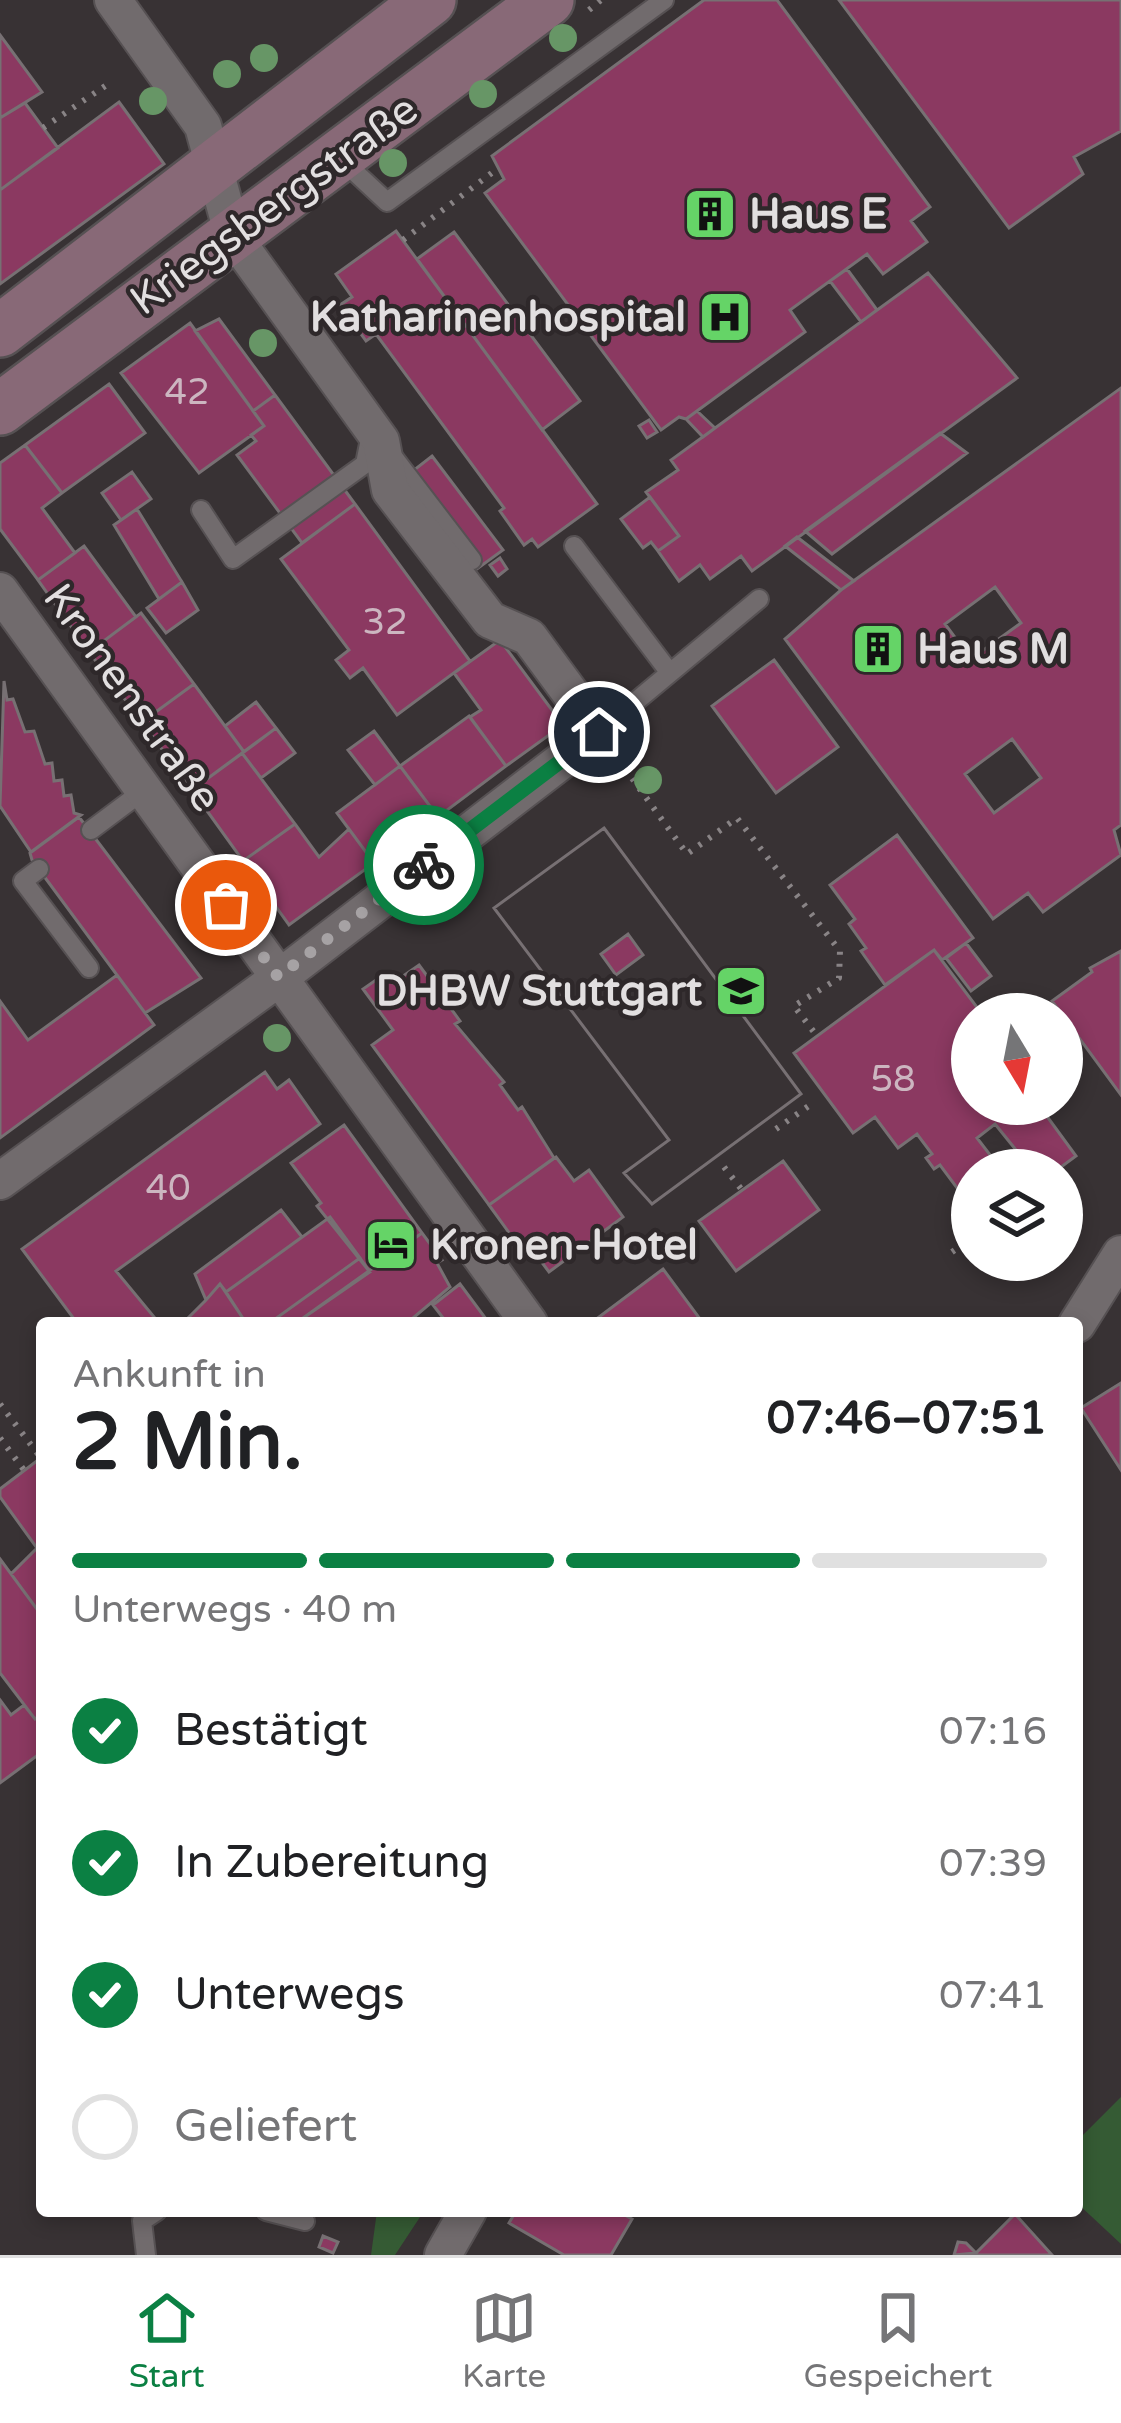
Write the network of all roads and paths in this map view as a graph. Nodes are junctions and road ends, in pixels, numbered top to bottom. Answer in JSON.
{"nodes":[{"id":1,"x":112,"y":0,"type":"edge"},
{"id":2,"x":430,"y":0,"type":"edge"},
{"id":3,"x":548,"y":0,"type":"edge"},
{"id":4,"x":664,"y":0,"type":"edge"},
{"id":5,"x":111,"y":82,"type":"dead end"},
{"id":6,"x":43,"y":128,"type":"dead end"},
{"id":7,"x":338,"y":156,"type":"junction"},
{"id":8,"x":217,"y":165,"type":"junction"},
{"id":9,"x":497,"y":169,"type":"dead end"},
{"id":10,"x":233,"y":236,"type":"junction"},
{"id":11,"x":403,"y":240,"type":"dead end"},
{"id":12,"x":0,"y":331,"type":"edge"},
{"id":13,"x":0,"y":410,"type":"edge"},
{"id":14,"x":377,"y":434,"type":"junction"},
{"id":15,"x":201,"y":509,"type":"dead end"},
{"id":16,"x":574,"y":546,"type":"dead end"},
{"id":17,"x":472,"y":560,"type":"dead end"},
{"id":18,"x":0,"y":591,"type":"edge"},
{"id":19,"x":759,"y":599,"type":"dead end"},
{"id":20,"x":670,"y":673,"type":"junction"},
{"id":21,"x":599,"y":732,"type":"junction"},
{"id":22,"x":143,"y":791,"type":"junction"},
{"id":23,"x":91,"y":830,"type":"dead end"},
{"id":24,"x":39,"y":869,"type":"dead end"},
{"id":25,"x":89,"y":968,"type":"dead end"},
{"id":26,"x":278,"y":977,"type":"junction"},
{"id":27,"x":817,"y":1036,"type":"dead end"},
{"id":28,"x":812,"y":1103,"type":"dead end"},
{"id":29,"x":776,"y":1130,"type":"dead end"},
{"id":30,"x":724,"y":1167,"type":"dead end"},
{"id":31,"x":0,"y":1181,"type":"edge"},
{"id":32,"x":742,"y":1190,"type":"dead end"},
{"id":33,"x":1121,"y":1254,"type":"edge"},
{"id":34,"x":1121,"y":1306,"type":"edge"},
{"id":35,"x":525,"y":1317,"type":"edge"},
{"id":36,"x":1082,"y":1317,"type":"edge"},
{"id":37,"x":1083,"y":1322,"type":"edge"},
{"id":38,"x":0,"y":1403,"type":"edge"},
{"id":39,"x":0,"y":1438,"type":"edge"},
{"id":40,"x":36,"y":1451,"type":"edge"},
{"id":41,"x":24,"y":1471,"type":"dead end"},
{"id":42,"x":149,"y":2217,"type":"edge"},
{"id":43,"x":289,"y":2217,"type":"edge"},
{"id":44,"x":465,"y":2217,"type":"edge"},
{"id":45,"x":305,"y":2221,"type":"dead end"},
{"id":46,"x":146,"y":2255,"type":"edge"},
{"id":47,"x":443,"y":2255,"type":"edge"}],
"edges":[{"from":1,"to":8,"type":"street"},
{"from":2,"to":8,"type":"main road","name":"Kriegsbergstraße"},
{"from":3,"to":7,"type":"main road","name":"Kriegsbergstraße"},
{"from":4,"to":7,"type":"lane"},
{"from":5,"to":6,"type":"path"},
{"from":7,"to":10,"type":"main road","name":"Kriegsbergstraße"},
{"from":8,"to":10,"type":"street"},
{"from":8,"to":12,"type":"main road","name":"Kriegsbergstraße"},
{"from":9,"to":11,"type":"path"},
{"from":10,"to":13,"type":"main road","name":"Kriegsbergstraße"},
{"from":10,"to":14,"type":"street"},
{"from":14,"to":15,"type":"lane"},
{"from":14,"to":17,"type":"lane"},
{"from":14,"to":21,"type":"street"},
{"from":16,"to":20,"type":"lane"},
{"from":18,"to":22,"type":"street","name":"Kronenstraße"},
{"from":19,"to":20,"type":"lane"},
{"from":20,"to":21,"type":"lane"},
{"from":21,"to":26,"type":"street"},
{"from":21,"to":27,"type":"path"},
{"from":22,"to":23,"type":"lane"},
{"from":22,"to":26,"type":"street","name":"Kronenstraße"},
{"from":24,"to":25,"type":"lane"},
{"from":26,"to":31,"type":"street"},
{"from":26,"to":35,"type":"street","name":"Kronenstraße"},
{"from":28,"to":29,"type":"path"},
{"from":30,"to":32,"type":"path"},
{"from":33,"to":36,"type":"street"},
{"from":34,"to":37,"type":"street"},
{"from":38,"to":40,"type":"path"},
{"from":39,"to":41,"type":"path"},
{"from":42,"to":46,"type":"lane"},
{"from":43,"to":45,"type":"lane"},
{"from":44,"to":47,"type":"street"}]}
